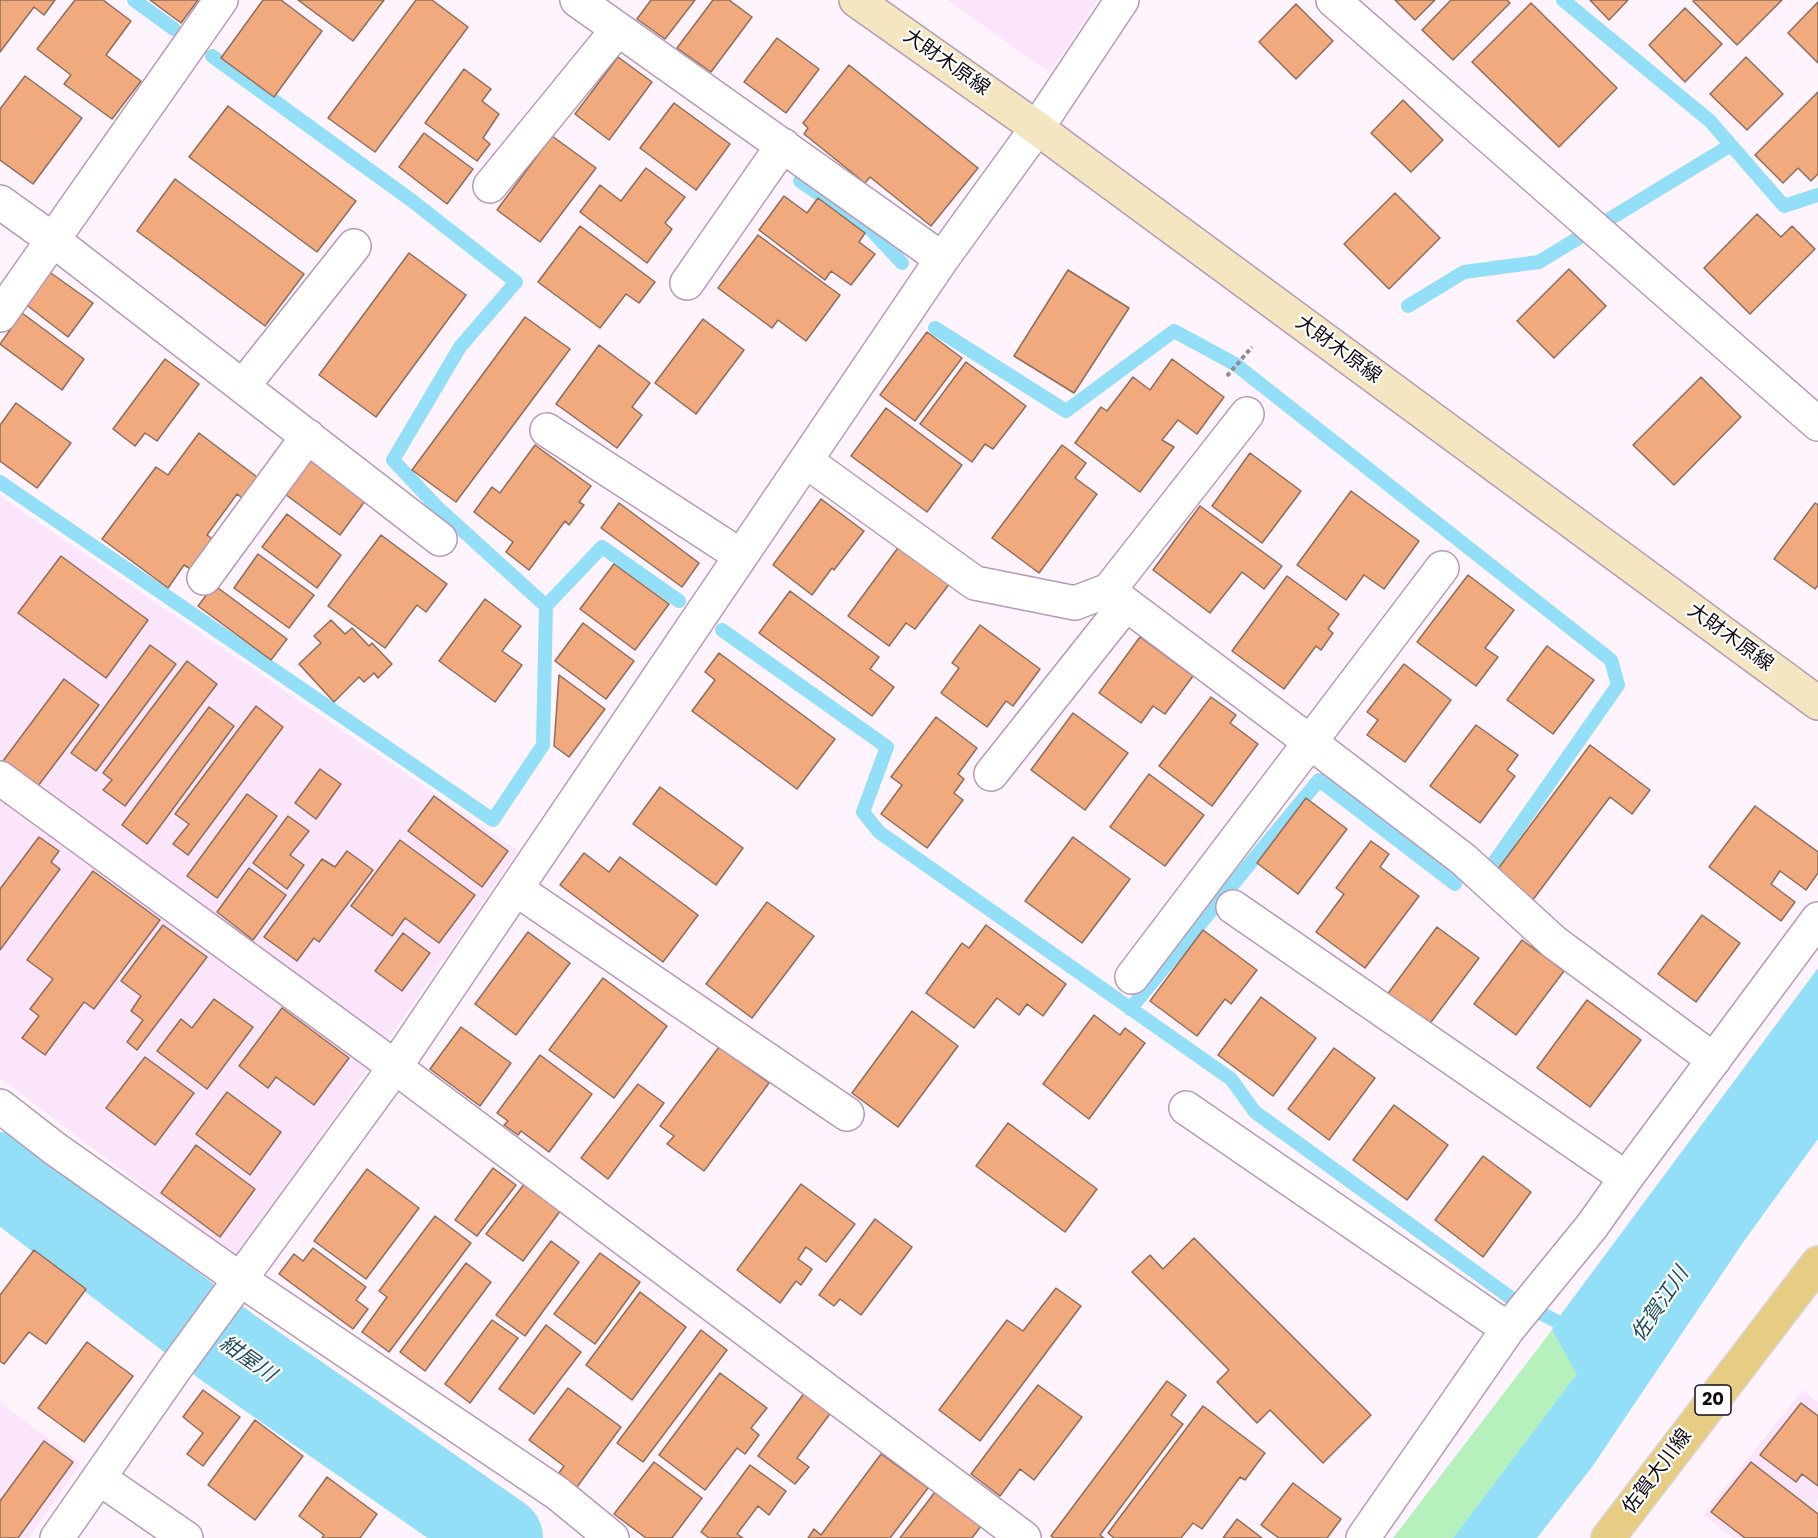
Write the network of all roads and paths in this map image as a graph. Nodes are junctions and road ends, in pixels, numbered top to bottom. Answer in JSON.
{"nodes":[{"id":1,"x":221,"y":0,"type":"edge"},
{"id":2,"x":577,"y":0,"type":"edge"},
{"id":3,"x":856,"y":0,"type":"edge"},
{"id":4,"x":1122,"y":0,"type":"edge"},
{"id":5,"x":1334,"y":0,"type":"edge"},
{"id":6,"x":618,"y":29,"type":"junction"},
{"id":7,"x":1037,"y":128,"type":"junction"},
{"id":8,"x":783,"y":145,"type":"junction"},
{"id":9,"x":490,"y":186,"type":"dead end"},
{"id":10,"x":0,"y":202,"type":"edge"},
{"id":11,"x":53,"y":240,"type":"junction"},
{"id":12,"x":354,"y":246,"type":"dead end"},
{"id":13,"x":942,"y":259,"type":"junction"},
{"id":14,"x":687,"y":283,"type":"dead end"},
{"id":15,"x":0,"y":315,"type":"edge"},
{"id":16,"x":1252,"y":347,"type":"dead end"},
{"id":17,"x":1223,"y":381,"type":"dead end"},
{"id":18,"x":243,"y":386,"type":"junction"},
{"id":19,"x":1247,"y":414,"type":"dead end"},
{"id":20,"x":1818,"y":424,"type":"edge"},
{"id":21,"x":547,"y":430,"type":"dead end"},
{"id":22,"x":308,"y":436,"type":"junction"},
{"id":23,"x":806,"y":461,"type":"junction"},
{"id":24,"x":440,"y":539,"type":"dead end"},
{"id":25,"x":741,"y":556,"type":"junction"},
{"id":26,"x":1442,"y":568,"type":"dead end"},
{"id":27,"x":204,"y":578,"type":"dead end"},
{"id":28,"x":1117,"y":597,"type":"junction"},
{"id":29,"x":1818,"y":703,"type":"edge"},
{"id":30,"x":1310,"y":742,"type":"junction"},
{"id":31,"x":991,"y":774,"type":"dead end"},
{"id":32,"x":0,"y":778,"type":"edge"},
{"id":33,"x":516,"y":889,"type":"junction"},
{"id":34,"x":1233,"y":907,"type":"dead end"},
{"id":35,"x":1818,"y":919,"type":"edge"},
{"id":36,"x":1132,"y":977,"type":"dead end"},
{"id":37,"x":1714,"y":1060,"type":"junction"},
{"id":38,"x":395,"y":1067,"type":"junction"},
{"id":39,"x":0,"y":1106,"type":"edge"},
{"id":40,"x":1186,"y":1108,"type":"dead end"},
{"id":41,"x":847,"y":1114,"type":"dead end"},
{"id":42,"x":1626,"y":1178,"type":"junction"},
{"id":43,"x":1818,"y":1263,"type":"edge"},
{"id":44,"x":241,"y":1280,"type":"junction"},
{"id":45,"x":1523,"y":1312,"type":"junction"},
{"id":46,"x":99,"y":1478,"type":"junction"},
{"id":47,"x":57,"y":1538,"type":"edge"},
{"id":48,"x":186,"y":1538,"type":"edge"},
{"id":49,"x":612,"y":1538,"type":"edge"},
{"id":50,"x":1024,"y":1538,"type":"edge"},
{"id":51,"x":1363,"y":1538,"type":"edge"},
{"id":52,"x":1608,"y":1538,"type":"edge"}],
"edges":[{"from":1,"to":11,"type":"street"},
{"from":2,"to":6,"type":"street"},
{"from":3,"to":7,"type":"street","name":"大財木原線"},
{"from":4,"to":7,"type":"street"},
{"from":5,"to":20,"type":"street"},
{"from":6,"to":8,"type":"street"},
{"from":6,"to":9,"type":"street"},
{"from":7,"to":13,"type":"street"},
{"from":7,"to":29,"type":"street","name":"大財木原線"},
{"from":8,"to":13,"type":"street"},
{"from":8,"to":14,"type":"street"},
{"from":10,"to":11,"type":"street"},
{"from":11,"to":15,"type":"street"},
{"from":11,"to":18,"type":"street"},
{"from":12,"to":18,"type":"street"},
{"from":13,"to":23,"type":"street"},
{"from":16,"to":17,"type":"path"},
{"from":18,"to":22,"type":"street"},
{"from":19,"to":28,"type":"street"},
{"from":21,"to":25,"type":"street"},
{"from":22,"to":24,"type":"street"},
{"from":22,"to":27,"type":"street"},
{"from":23,"to":25,"type":"street"},
{"from":23,"to":28,"type":"street"},
{"from":25,"to":33,"type":"street"},
{"from":26,"to":30,"type":"street"},
{"from":28,"to":30,"type":"street"},
{"from":28,"to":31,"type":"street"},
{"from":30,"to":36,"type":"street"},
{"from":30,"to":37,"type":"street"},
{"from":32,"to":38,"type":"street"},
{"from":33,"to":38,"type":"street"},
{"from":33,"to":41,"type":"street"},
{"from":34,"to":42,"type":"street"},
{"from":35,"to":37,"type":"street"},
{"from":37,"to":42,"type":"street"},
{"from":38,"to":44,"type":"street"},
{"from":38,"to":50,"type":"street"},
{"from":39,"to":44,"type":"street"},
{"from":40,"to":45,"type":"street"},
{"from":42,"to":45,"type":"street"},
{"from":43,"to":52,"type":"main road","name":"佐賀大川線","number":"20"},
{"from":44,"to":46,"type":"street"},
{"from":44,"to":49,"type":"street"},
{"from":45,"to":51,"type":"street"},
{"from":46,"to":47,"type":"street"},
{"from":46,"to":48,"type":"street"}]}
